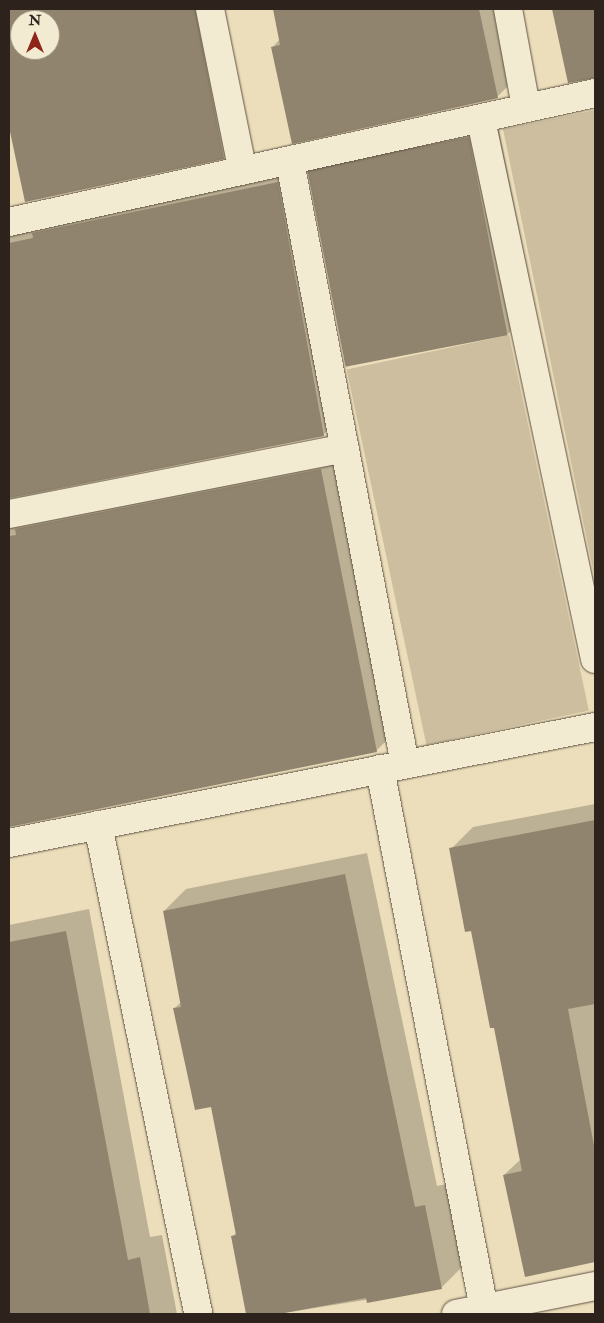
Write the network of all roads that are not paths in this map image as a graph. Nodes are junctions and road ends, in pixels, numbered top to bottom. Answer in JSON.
{"nodes":[{"id":1,"x":210,"y":9,"type":"edge"},
{"id":2,"x":508,"y":9,"type":"edge"},
{"id":3,"x":595,"y":93,"type":"edge"},
{"id":4,"x":526,"y":107,"type":"junction"},
{"id":5,"x":481,"y":120,"type":"junction"},
{"id":6,"x":290,"y":162,"type":"junction"},
{"id":7,"x":242,"y":168,"type":"junction"},
{"id":8,"x":9,"y":222,"type":"edge"},
{"id":9,"x":345,"y":448,"type":"junction"},
{"id":10,"x":9,"y":514,"type":"edge"},
{"id":11,"x":595,"y":659,"type":"edge"},
{"id":12,"x":595,"y":727,"type":"edge"},
{"id":13,"x":392,"y":767,"type":"junction"},
{"id":14,"x":98,"y":825,"type":"junction"},
{"id":15,"x":9,"y":843,"type":"edge"},
{"id":16,"x":595,"y":1286,"type":"edge"},
{"id":17,"x":484,"y":1309,"type":"junction"},
{"id":18,"x":198,"y":1314,"type":"edge"},
{"id":19,"x":456,"y":1314,"type":"edge"}],
"edges":[{"from":1,"to":7,"type":"street"},
{"from":2,"to":4,"type":"street"},
{"from":3,"to":4,"type":"street"},
{"from":4,"to":5,"type":"street"},
{"from":5,"to":6,"type":"street"},
{"from":5,"to":11,"type":"street"},
{"from":6,"to":7,"type":"street"},
{"from":6,"to":9,"type":"street"},
{"from":7,"to":8,"type":"street"},
{"from":9,"to":10,"type":"street"},
{"from":9,"to":13,"type":"street"},
{"from":12,"to":13,"type":"street"},
{"from":13,"to":14,"type":"street"},
{"from":13,"to":17,"type":"street"},
{"from":14,"to":15,"type":"street"},
{"from":14,"to":18,"type":"street"},
{"from":16,"to":17,"type":"street"},
{"from":17,"to":19,"type":"street"}]}
